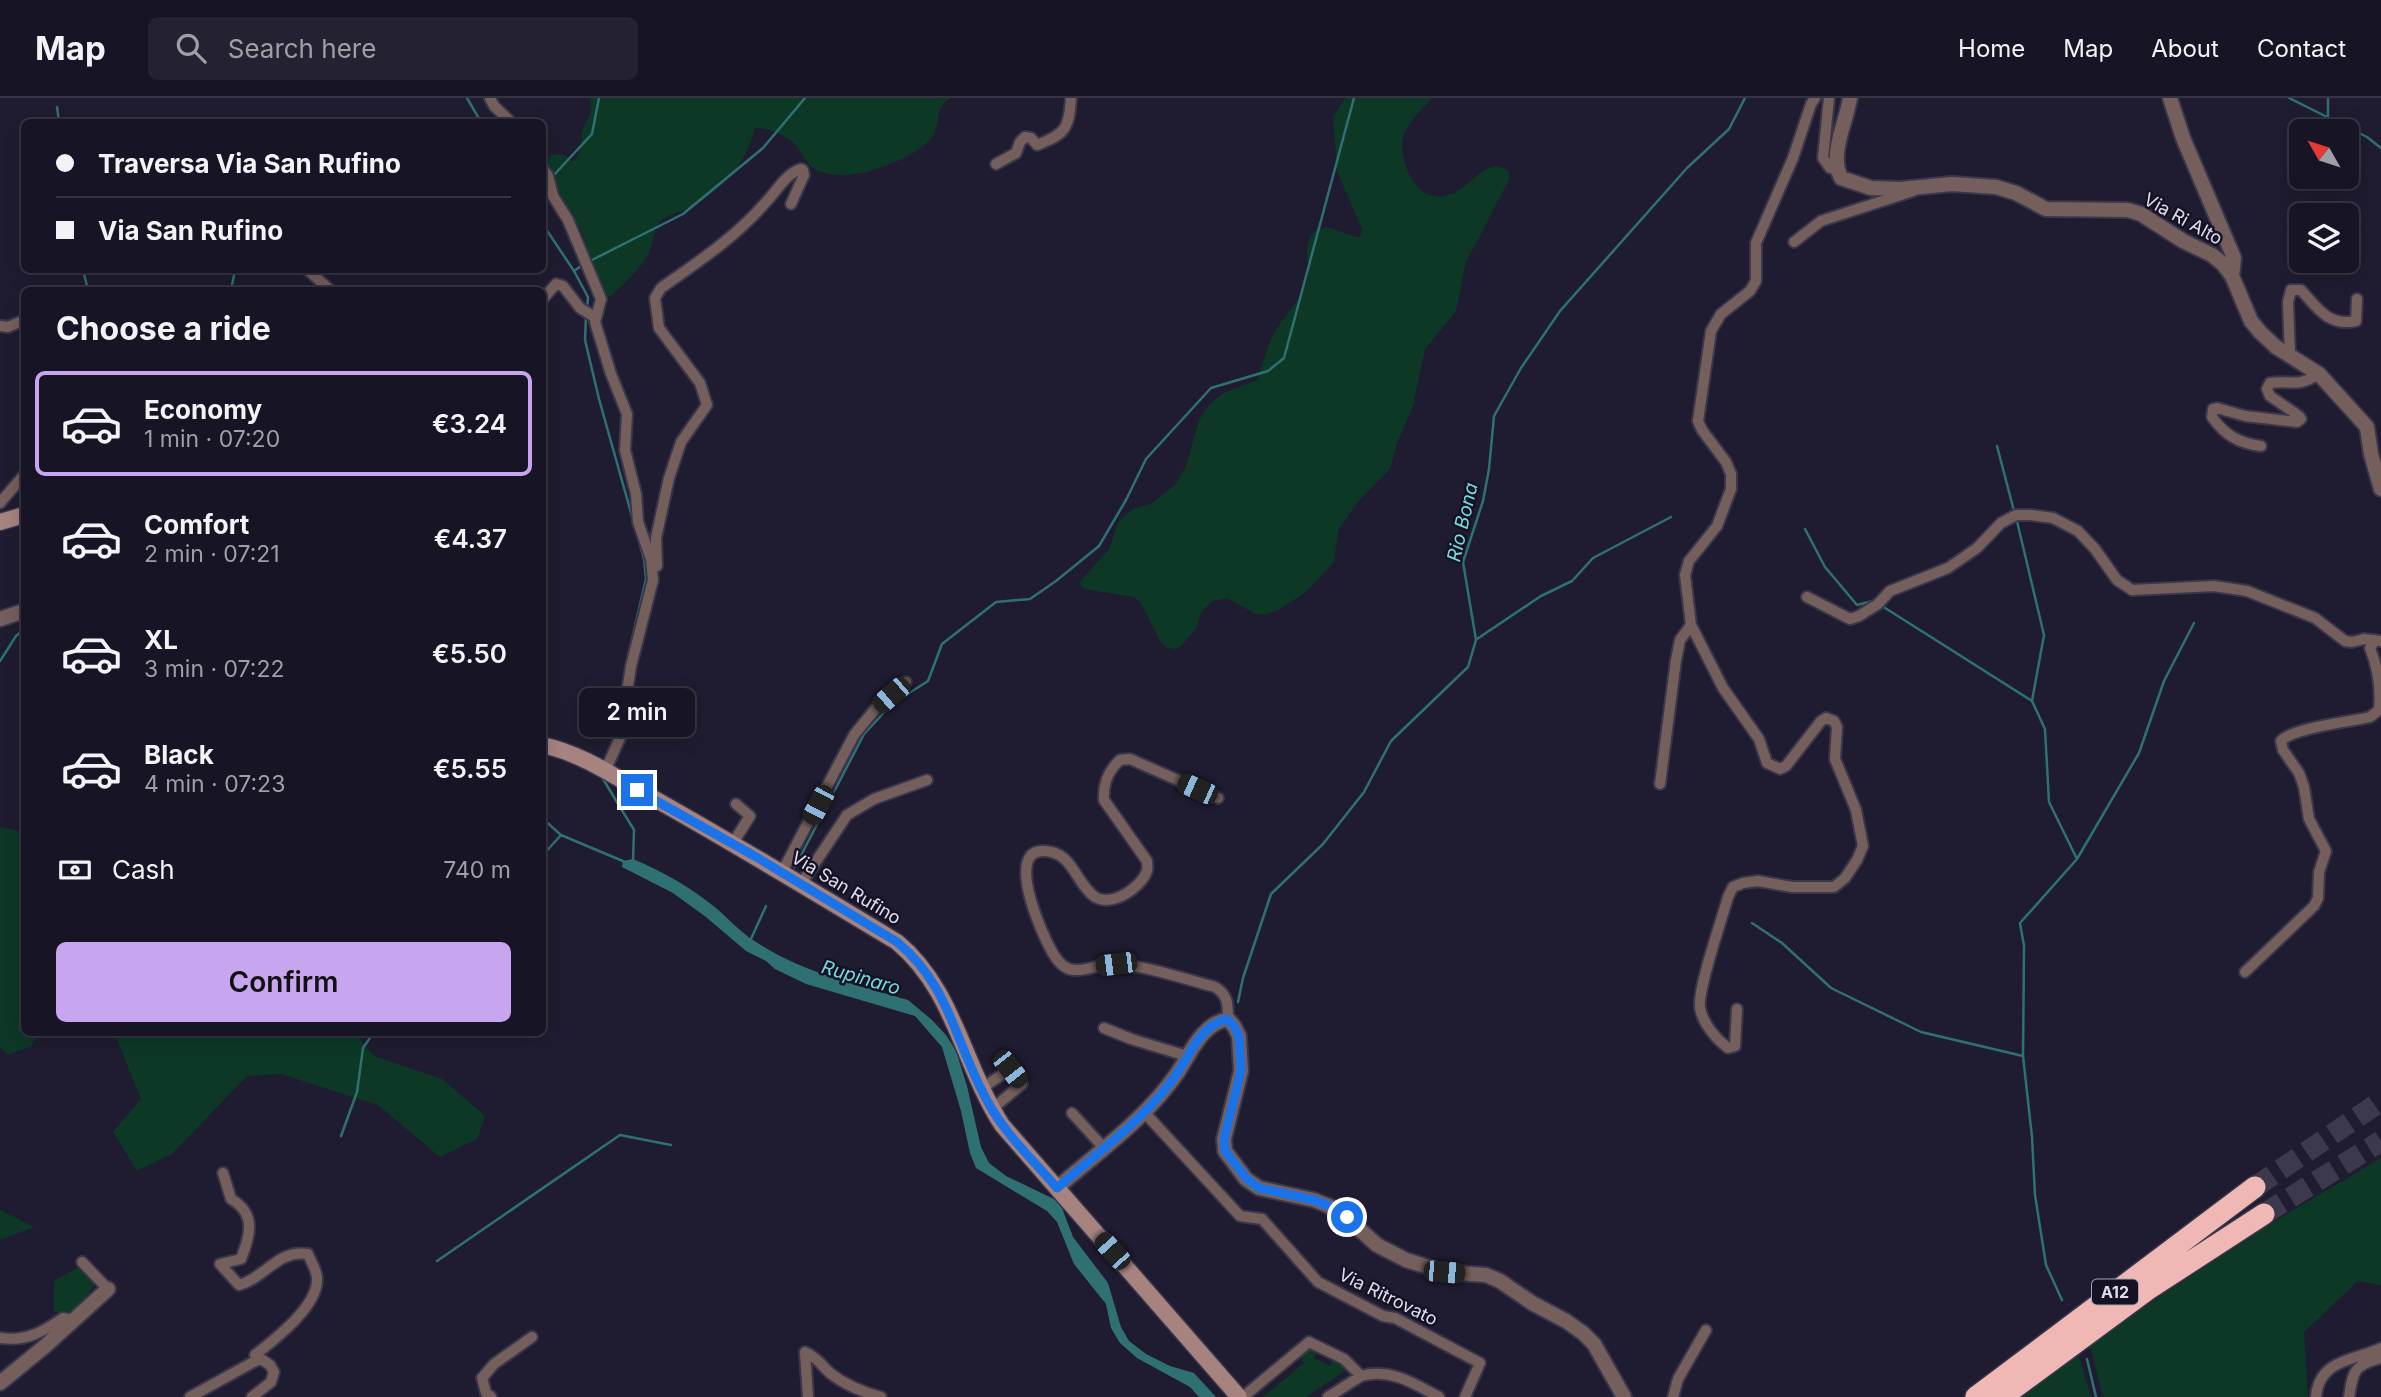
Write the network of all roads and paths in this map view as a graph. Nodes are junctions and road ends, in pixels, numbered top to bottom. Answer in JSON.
{"nodes":[{"id":1,"x":490,"y":98,"type":"edge"},
{"id":2,"x":1071,"y":98,"type":"edge"},
{"id":3,"x":1815,"y":98,"type":"edge"},
{"id":4,"x":1829,"y":98,"type":"edge"},
{"id":5,"x":1850,"y":98,"type":"edge"},
{"id":6,"x":2170,"y":98,"type":"edge"},
{"id":7,"x":508,"y":119,"type":"edge"},
{"id":8,"x":996,"y":164,"type":"dead end"},
{"id":9,"x":1838,"y":170,"type":"junction"},
{"id":10,"x":546,"y":173,"type":"edge"},
{"id":11,"x":1922,"y":187,"type":"junction"},
{"id":12,"x":791,"y":205,"type":"dead end"},
{"id":13,"x":1794,"y":242,"type":"dead end"},
{"id":14,"x":311,"y":273,"type":"edge"},
{"id":15,"x":2232,"y":276,"type":"junction"},
{"id":16,"x":327,"y":287,"type":"edge"},
{"id":17,"x":546,"y":295,"type":"edge"},
{"id":18,"x":2357,"y":299,"type":"dead end"},
{"id":19,"x":596,"y":318,"type":"junction"},
{"id":20,"x":21,"y":321,"type":"edge"},
{"id":21,"x":0,"y":326,"type":"edge"},
{"id":22,"x":2290,"y":355,"type":"junction"},
{"id":23,"x":2319,"y":374,"type":"junction"},
{"id":24,"x":2261,"y":446,"type":"dead end"},
{"id":25,"x":21,"y":478,"type":"edge"},
{"id":26,"x":2381,"y":489,"type":"edge"},
{"id":27,"x":0,"y":503,"type":"edge"},
{"id":28,"x":21,"y":517,"type":"edge"},
{"id":29,"x":0,"y":522,"type":"edge"},
{"id":30,"x":653,"y":580,"type":"junction"},
{"id":31,"x":1807,"y":597,"type":"dead end"},
{"id":32,"x":21,"y":612,"type":"edge"},
{"id":33,"x":0,"y":619,"type":"edge"},
{"id":34,"x":1692,"y":625,"type":"junction"},
{"id":35,"x":2378,"y":641,"type":"edge"},
{"id":36,"x":906,"y":682,"type":"dead end"},
{"id":37,"x":546,"y":746,"type":"edge"},
{"id":38,"x":605,"y":771,"type":"junction"},
{"id":39,"x":927,"y":780,"type":"dead end"},
{"id":40,"x":1660,"y":783,"type":"dead end"},
{"id":41,"x":1218,"y":798,"type":"dead end"},
{"id":42,"x":736,"y":804,"type":"dead end"},
{"id":43,"x":733,"y":843,"type":"junction"},
{"id":44,"x":782,"y":872,"type":"junction"},
{"id":45,"x":801,"y":884,"type":"junction"},
{"id":46,"x":2245,"y":972,"type":"dead end"},
{"id":47,"x":1737,"y":1009,"type":"dead end"},
{"id":48,"x":1227,"y":1019,"type":"junction"},
{"id":49,"x":1104,"y":1028,"type":"dead end"},
{"id":50,"x":1187,"y":1056,"type":"junction"},
{"id":51,"x":981,"y":1089,"type":"junction"},
{"id":52,"x":992,"y":1109,"type":"junction"},
{"id":53,"x":1144,"y":1112,"type":"junction"},
{"id":54,"x":1072,"y":1114,"type":"dead end"},
{"id":55,"x":1103,"y":1147,"type":"junction"},
{"id":56,"x":223,"y":1173,"type":"dead end"},
{"id":57,"x":2255,"y":1187,"type":"tunnel mouth"},
{"id":58,"x":1057,"y":1188,"type":"junction"},
{"id":59,"x":2264,"y":1214,"type":"tunnel mouth"},
{"id":60,"x":82,"y":1262,"type":"dead end"},
{"id":61,"x":108,"y":1289,"type":"joint"},
{"id":62,"x":73,"y":1321,"type":"junction"},
{"id":63,"x":1706,"y":1330,"type":"dead end"},
{"id":64,"x":532,"y":1337,"type":"dead end"},
{"id":65,"x":0,"y":1338,"type":"edge"},
{"id":66,"x":2381,"y":1348,"type":"edge"},
{"id":67,"x":2381,"y":1358,"type":"edge"},
{"id":68,"x":259,"y":1359,"type":"junction"},
{"id":69,"x":1361,"y":1376,"type":"junction"},
{"id":70,"x":0,"y":1383,"type":"edge"},
{"id":71,"x":190,"y":1397,"type":"edge"},
{"id":72,"x":252,"y":1397,"type":"edge"},
{"id":73,"x":491,"y":1397,"type":"edge"},
{"id":74,"x":808,"y":1397,"type":"edge"},
{"id":75,"x":881,"y":1397,"type":"edge"},
{"id":76,"x":1241,"y":1397,"type":"edge"},
{"id":77,"x":1328,"y":1397,"type":"edge"},
{"id":78,"x":1439,"y":1397,"type":"edge"},
{"id":79,"x":1465,"y":1397,"type":"edge"},
{"id":80,"x":1624,"y":1397,"type":"edge"},
{"id":81,"x":1674,"y":1397,"type":"edge"},
{"id":82,"x":1976,"y":1397,"type":"edge"},
{"id":83,"x":2002,"y":1397,"type":"edge"},
{"id":84,"x":2316,"y":1397,"type":"edge"},
{"id":85,"x":2349,"y":1397,"type":"edge"}],
"edges":[{"from":1,"to":7,"type":"street"},
{"from":2,"to":8,"type":"street"},
{"from":3,"to":34,"type":"street"},
{"from":4,"to":9,"type":"street"},
{"from":5,"to":9,"type":"street"},
{"from":6,"to":15,"type":"street"},
{"from":9,"to":11,"type":"street","name":"Via Ri Alto"},
{"from":10,"to":19,"type":"street"},
{"from":11,"to":13,"type":"street"},
{"from":11,"to":15,"type":"street","name":"Via Ri Alto"},
{"from":12,"to":30,"type":"street"},
{"from":14,"to":16,"type":"street"},
{"from":15,"to":22,"type":"street","name":"Via Ri Alto"},
{"from":17,"to":19,"type":"street"},
{"from":18,"to":22,"type":"street"},
{"from":19,"to":30,"type":"street"},
{"from":20,"to":21,"type":"street"},
{"from":22,"to":23,"type":"street","name":"Via Ri Alto"},
{"from":23,"to":24,"type":"street"},
{"from":23,"to":26,"type":"street","name":"Via Ri Alto"},
{"from":25,"to":27,"type":"street"},
{"from":28,"to":29,"type":"main road"},
{"from":30,"to":38,"type":"street"},
{"from":31,"to":35,"type":"street"},
{"from":32,"to":33,"type":"street"},
{"from":34,"to":40,"type":"street"},
{"from":34,"to":47,"type":"street"},
{"from":35,"to":46,"type":"street"},
{"from":36,"to":44,"type":"street"},
{"from":37,"to":38,"type":"main road","name":"Via San Rufino"},
{"from":38,"to":43,"type":"main road","name":"Via San Rufino"},
{"from":39,"to":45,"type":"street"},
{"from":41,"to":48,"type":"street"},
{"from":42,"to":43,"type":"street"},
{"from":43,"to":44,"type":"main road","name":"Via San Rufino"},
{"from":44,"to":45,"type":"main road","name":"Via San Rufino"},
{"from":45,"to":51,"type":"main road","name":"Via San Rufino"},
{"from":48,"to":50,"type":"street"},
{"from":48,"to":80,"type":"street"},
{"from":49,"to":50,"type":"street"},
{"from":50,"to":53,"type":"street"},
{"from":51,"to":52,"type":"main road","name":"Via San Rufino"},
{"from":51,"to":52,"type":"street"},
{"from":52,"to":58,"type":"main road","name":"Via San Rufino"},
{"from":53,"to":55,"type":"street"},
{"from":53,"to":79,"type":"street","name":"Via Ritrovato"},
{"from":54,"to":55,"type":"street"},
{"from":55,"to":58,"type":"street"},
{"from":56,"to":68,"type":"street"},
{"from":57,"to":82,"type":"highway","number":"A12"},
{"from":58,"to":76,"type":"main road","name":"Via San Rufino"},
{"from":59,"to":83,"type":"highway","number":"A12"},
{"from":60,"to":61,"type":"street"},
{"from":61,"to":62,"type":"street"},
{"from":62,"to":65,"type":"street"},
{"from":62,"to":70,"type":"street"},
{"from":63,"to":81,"type":"street"},
{"from":64,"to":73,"type":"street"},
{"from":66,"to":84,"type":"street"},
{"from":67,"to":85,"type":"street"},
{"from":68,"to":71,"type":"street"},
{"from":68,"to":72,"type":"street"},
{"from":69,"to":76,"type":"street","name":"Via San Rufino"},
{"from":69,"to":77,"type":"street"},
{"from":69,"to":78,"type":"street"},
{"from":74,"to":75,"type":"street"}]}
